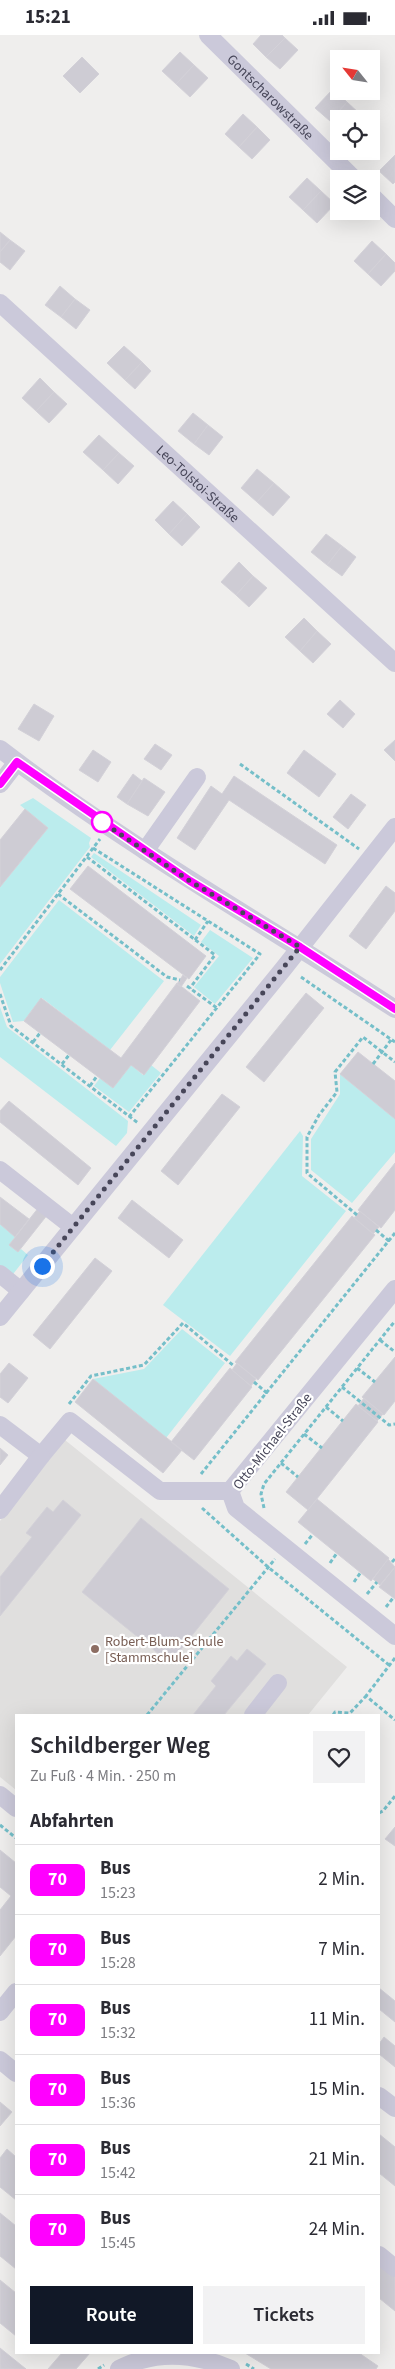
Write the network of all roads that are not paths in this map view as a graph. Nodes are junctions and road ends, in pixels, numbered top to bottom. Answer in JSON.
{"nodes":[{"id":1,"x":208,"y":35,"type":"edge"},
{"id":2,"x":345,"y":170,"type":"edge"},
{"id":3,"x":380,"y":204,"type":"edge"},
{"id":4,"x":395,"y":219,"type":"edge"},
{"id":5,"x":0,"y":303,"type":"edge"},
{"id":6,"x":395,"y":663,"type":"edge"},
{"id":7,"x":0,"y":749,"type":"edge"},
{"id":8,"x":17,"y":762,"type":"junction"},
{"id":9,"x":197,"y":777,"type":"dead end"},
{"id":10,"x":0,"y":784,"type":"edge"},
{"id":11,"x":395,"y":827,"type":"edge"},
{"id":12,"x":145,"y":851,"type":"junction"},
{"id":13,"x":300,"y":947,"type":"junction"},
{"id":14,"x":395,"y":1009,"type":"edge"},
{"id":15,"x":0,"y":1170,"type":"edge"},
{"id":16,"x":73,"y":1227,"type":"junction"},
{"id":17,"x":0,"y":1274,"type":"edge"},
{"id":18,"x":395,"y":1289,"type":"edge"},
{"id":19,"x":21,"y":1291,"type":"junction"},
{"id":20,"x":0,"y":1317,"type":"edge"},
{"id":21,"x":0,"y":1425,"type":"edge"},
{"id":22,"x":41,"y":1457,"type":"junction"},
{"id":23,"x":230,"y":1491,"type":"junction"},
{"id":24,"x":0,"y":1510,"type":"edge"},
{"id":25,"x":395,"y":1636,"type":"edge"},
{"id":26,"x":278,"y":1683,"type":"dead end"},
{"id":27,"x":254,"y":1714,"type":"edge"},
{"id":28,"x":0,"y":1795,"type":"edge"},
{"id":29,"x":15,"y":1807,"type":"edge"},
{"id":30,"x":15,"y":1993,"type":"edge"},
{"id":31,"x":0,"y":2012,"type":"edge"},
{"id":32,"x":0,"y":2060,"type":"edge"},
{"id":33,"x":15,"y":2072,"type":"edge"},
{"id":34,"x":380,"y":2097,"type":"edge"},
{"id":35,"x":395,"y":2108,"type":"edge"},
{"id":36,"x":380,"y":2256,"type":"edge"},
{"id":37,"x":395,"y":2268,"type":"edge"},
{"id":38,"x":119,"y":2369,"type":"edge"},
{"id":39,"x":231,"y":2369,"type":"edge"}],
"edges":[{"from":1,"to":2,"type":"street","name":"Gontscharowstraße"},
{"from":3,"to":4,"type":"street"},
{"from":5,"to":6,"type":"street","name":"Leo-Tolstoi-Straße"},
{"from":7,"to":8,"type":"street"},
{"from":8,"to":10,"type":"street"},
{"from":8,"to":12,"type":"street"},
{"from":9,"to":12,"type":"street"},
{"from":11,"to":13,"type":"street"},
{"from":12,"to":13,"type":"street"},
{"from":13,"to":14,"type":"street"},
{"from":13,"to":16,"type":"street"},
{"from":15,"to":16,"type":"street"},
{"from":16,"to":19,"type":"street"},
{"from":17,"to":19,"type":"street"},
{"from":18,"to":23,"type":"street","name":"Otto-Michael-Straße"},
{"from":19,"to":20,"type":"street"},
{"from":21,"to":22,"type":"street"},
{"from":22,"to":23,"type":"street"},
{"from":22,"to":24,"type":"street"},
{"from":23,"to":25,"type":"street","name":"Otto-Michael-Straße"},
{"from":26,"to":27,"type":"street"},
{"from":28,"to":29,"type":"street"},
{"from":30,"to":31,"type":"street"},
{"from":32,"to":33,"type":"street"},
{"from":34,"to":35,"type":"street"},
{"from":36,"to":37,"type":"street"},
{"from":38,"to":39,"type":"street"}]}
